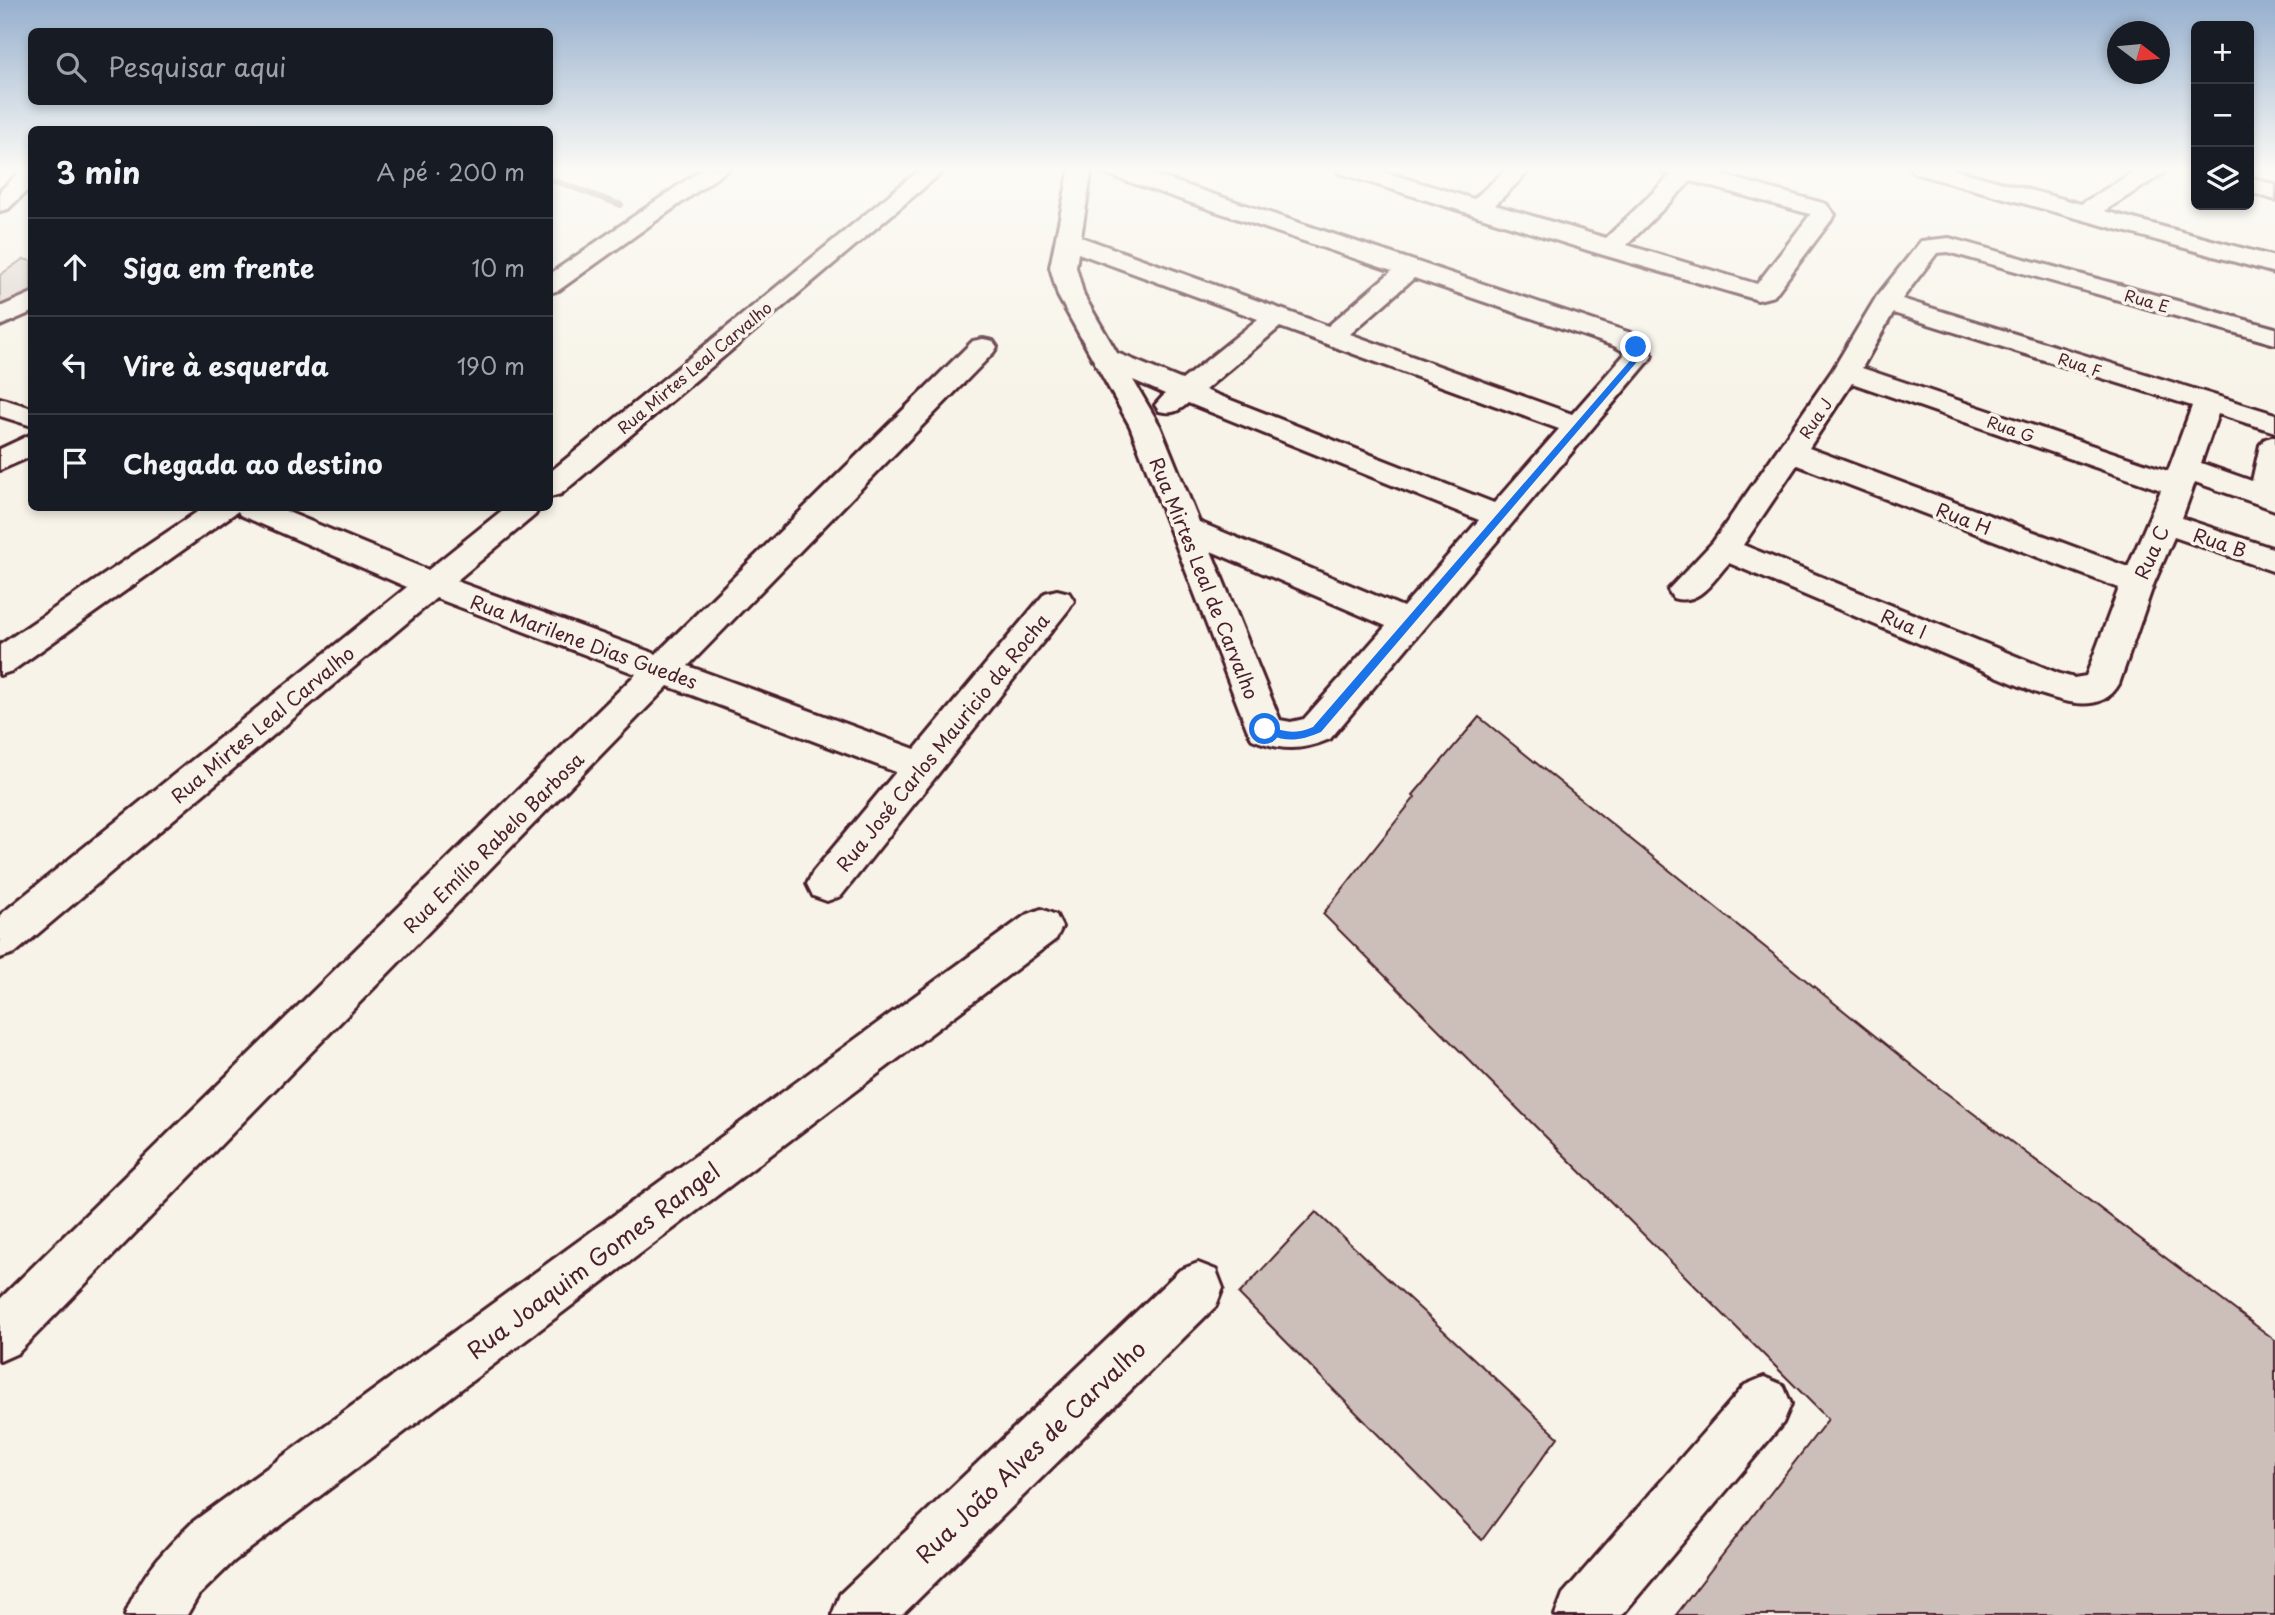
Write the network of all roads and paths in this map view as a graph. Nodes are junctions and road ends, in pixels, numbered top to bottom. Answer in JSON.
{"nodes":[{"id":1,"x":610,"y":243,"type":"edge"},
{"id":2,"x":845,"y":243,"type":"edge"},
{"id":3,"x":1067,"y":243,"type":"edge"},
{"id":4,"x":1077,"y":243,"type":"edge"},
{"id":5,"x":1333,"y":243,"type":"edge"},
{"id":6,"x":1590,"y":243,"type":"edge"},
{"id":7,"x":1614,"y":243,"type":"edge"},
{"id":8,"x":1802,"y":243,"type":"edge"},
{"id":9,"x":2196,"y":243,"type":"edge"},
{"id":10,"x":1937,"y":244,"type":"joint"},
{"id":11,"x":1609,"y":249,"type":"junction"},
{"id":12,"x":2275,"y":265,"type":"edge"},
{"id":13,"x":1409,"y":269,"type":"junction"},
{"id":14,"x":553,"y":283,"type":"edge"},
{"id":15,"x":1886,"y":302,"type":"junction"},
{"id":16,"x":28,"y":304,"type":"edge"},
{"id":17,"x":0,"y":318,"type":"edge"},
{"id":18,"x":1275,"y":318,"type":"junction"},
{"id":19,"x":2275,"y":336,"type":"edge"},
{"id":20,"x":1331,"y":337,"type":"junction"},
{"id":21,"x":983,"y":348,"type":"dead end"},
{"id":22,"x":1104,"y":357,"type":"junction"},
{"id":23,"x":1846,"y":372,"type":"junction"},
{"id":24,"x":1185,"y":392,"type":"junction"},
{"id":25,"x":2207,"y":404,"type":"junction"},
{"id":26,"x":0,"y":407,"type":"edge"},
{"id":27,"x":28,"y":416,"type":"edge"},
{"id":28,"x":2275,"y":423,"type":"edge"},
{"id":29,"x":1145,"y":426,"type":"junction"},
{"id":30,"x":1577,"y":426,"type":"junction"},
{"id":31,"x":28,"y":445,"type":"edge"},
{"id":32,"x":2275,"y":445,"type":"edge"},
{"id":33,"x":1791,"y":452,"type":"junction"},
{"id":34,"x":0,"y":461,"type":"edge"},
{"id":35,"x":2180,"y":475,"type":"junction"},
{"id":36,"x":553,"y":485,"type":"edge"},
{"id":37,"x":2270,"y":498,"type":"edge"},
{"id":38,"x":220,"y":511,"type":"edge"},
{"id":39,"x":258,"y":511,"type":"edge"},
{"id":40,"x":520,"y":511,"type":"edge"},
{"id":41,"x":1497,"y":516,"type":"junction"},
{"id":42,"x":2165,"y":523,"type":"junction"},
{"id":43,"x":1185,"y":528,"type":"junction"},
{"id":44,"x":1724,"y":549,"type":"junction"},
{"id":45,"x":2275,"y":561,"type":"edge"},
{"id":46,"x":2137,"y":583,"type":"junction"},
{"id":47,"x":431,"y":584,"type":"junction"},
{"id":48,"x":1685,"y":590,"type":"dead end"},
{"id":49,"x":1057,"y":601,"type":"dead end"},
{"id":50,"x":1407,"y":622,"type":"junction"},
{"id":51,"x":0,"y":662,"type":"edge"},
{"id":52,"x":664,"y":670,"type":"junction"},
{"id":53,"x":2085,"y":692,"type":"joint"},
{"id":54,"x":921,"y":766,"type":"junction"},
{"id":55,"x":827,"y":884,"type":"dead end"},
{"id":56,"x":1041,"y":927,"type":"dead end"},
{"id":57,"x":0,"y":940,"type":"edge"},
{"id":58,"x":1198,"y":1288,"type":"dead end"},
{"id":59,"x":0,"y":1335,"type":"edge"},
{"id":60,"x":1764,"y":1404,"type":"dead end"},
{"id":61,"x":156,"y":1611,"type":"edge"},
{"id":62,"x":861,"y":1615,"type":"edge"},
{"id":63,"x":1584,"y":1615,"type":"edge"}],
"edges":[{"from":1,"to":14,"type":"main road"},
{"from":2,"to":36,"type":"main road","name":"Rua Mirtes Leal Carvalho"},
{"from":3,"to":22,"type":"main road","name":"Rua Mirtes Leal de Carvalho"},
{"from":4,"to":18,"type":"main road"},
{"from":5,"to":13,"type":"main road","name":"Rua Mirtes Leal de Carvalho"},
{"from":6,"to":11,"type":"main road"},
{"from":7,"to":11,"type":"main road"},
{"from":8,"to":11,"type":"main road"},
{"from":9,"to":12,"type":"main road"},
{"from":10,"to":15,"type":"main road","name":"Rua J"},
{"from":10,"to":19,"type":"main road","name":"Rua E"},
{"from":13,"to":20,"type":"main road"},
{"from":13,"to":30,"type":"main road","name":"Rua Mirtes Leal de Carvalho"},
{"from":15,"to":23,"type":"main road","name":"Rua J"},
{"from":15,"to":25,"type":"main road","name":"Rua F"},
{"from":16,"to":17,"type":"main road"},
{"from":18,"to":20,"type":"main road"},
{"from":18,"to":24,"type":"main road"},
{"from":20,"to":30,"type":"main road"},
{"from":21,"to":52,"type":"main road","name":"Rua Emílio Rabelo Barbosa"},
{"from":22,"to":24,"type":"main road"},
{"from":22,"to":29,"type":"main road","name":"Rua Mirtes Leal de Carvalho"},
{"from":23,"to":33,"type":"main road","name":"Rua J"},
{"from":23,"to":35,"type":"main road","name":"Rua G"},
{"from":24,"to":29,"type":"main road"},
{"from":24,"to":41,"type":"main road"},
{"from":25,"to":28,"type":"main road","name":"Rua F"},
{"from":25,"to":35,"type":"main road","name":"Rua C"},
{"from":26,"to":27,"type":"main road"},
{"from":29,"to":43,"type":"main road","name":"Rua Mirtes Leal de Carvalho"},
{"from":30,"to":41,"type":"main road","name":"Rua Mirtes Leal de Carvalho"},
{"from":31,"to":34,"type":"main road"},
{"from":32,"to":37,"type":"main road"},
{"from":33,"to":44,"type":"main road","name":"Rua J"},
{"from":33,"to":46,"type":"main road","name":"Rua H"},
{"from":35,"to":37,"type":"main road","name":"Rua G"},
{"from":35,"to":42,"type":"main road","name":"Rua C"},
{"from":38,"to":51,"type":"main road"},
{"from":39,"to":47,"type":"main road","name":"Rua Marilene Dias Guedes"},
{"from":40,"to":47,"type":"main road","name":"Rua Mirtes Leal Carvalho"},
{"from":41,"to":50,"type":"main road","name":"Rua Mirtes Leal de Carvalho"},
{"from":42,"to":45,"type":"main road","name":"Rua B"},
{"from":42,"to":46,"type":"main road","name":"Rua C"},
{"from":43,"to":50,"type":"main road"},
{"from":43,"to":50,"type":"main road","name":"Rua Mirtes Leal de Carvalho"},
{"from":44,"to":48,"type":"main road","name":"Rua J"},
{"from":44,"to":53,"type":"main road","name":"Rua I"},
{"from":46,"to":53,"type":"main road","name":"Rua C"},
{"from":47,"to":52,"type":"main road","name":"Rua Marilene Dias Guedes"},
{"from":47,"to":57,"type":"main road","name":"Rua Mirtes Leal Carvalho"},
{"from":49,"to":54,"type":"main road","name":"Rua José Carlos Mauricio da Rocha"},
{"from":52,"to":54,"type":"main road","name":"Rua Marilene Dias Guedes"},
{"from":52,"to":59,"type":"main road","name":"Rua Emílio Rabelo Barbosa"},
{"from":54,"to":55,"type":"main road","name":"Rua José Carlos Mauricio da Rocha"},
{"from":56,"to":61,"type":"main road","name":"Rua Joaquim Gomes Rangel"},
{"from":58,"to":62,"type":"main road","name":"Rua João Alves de Carvalho"},
{"from":60,"to":63,"type":"main road"}]}
